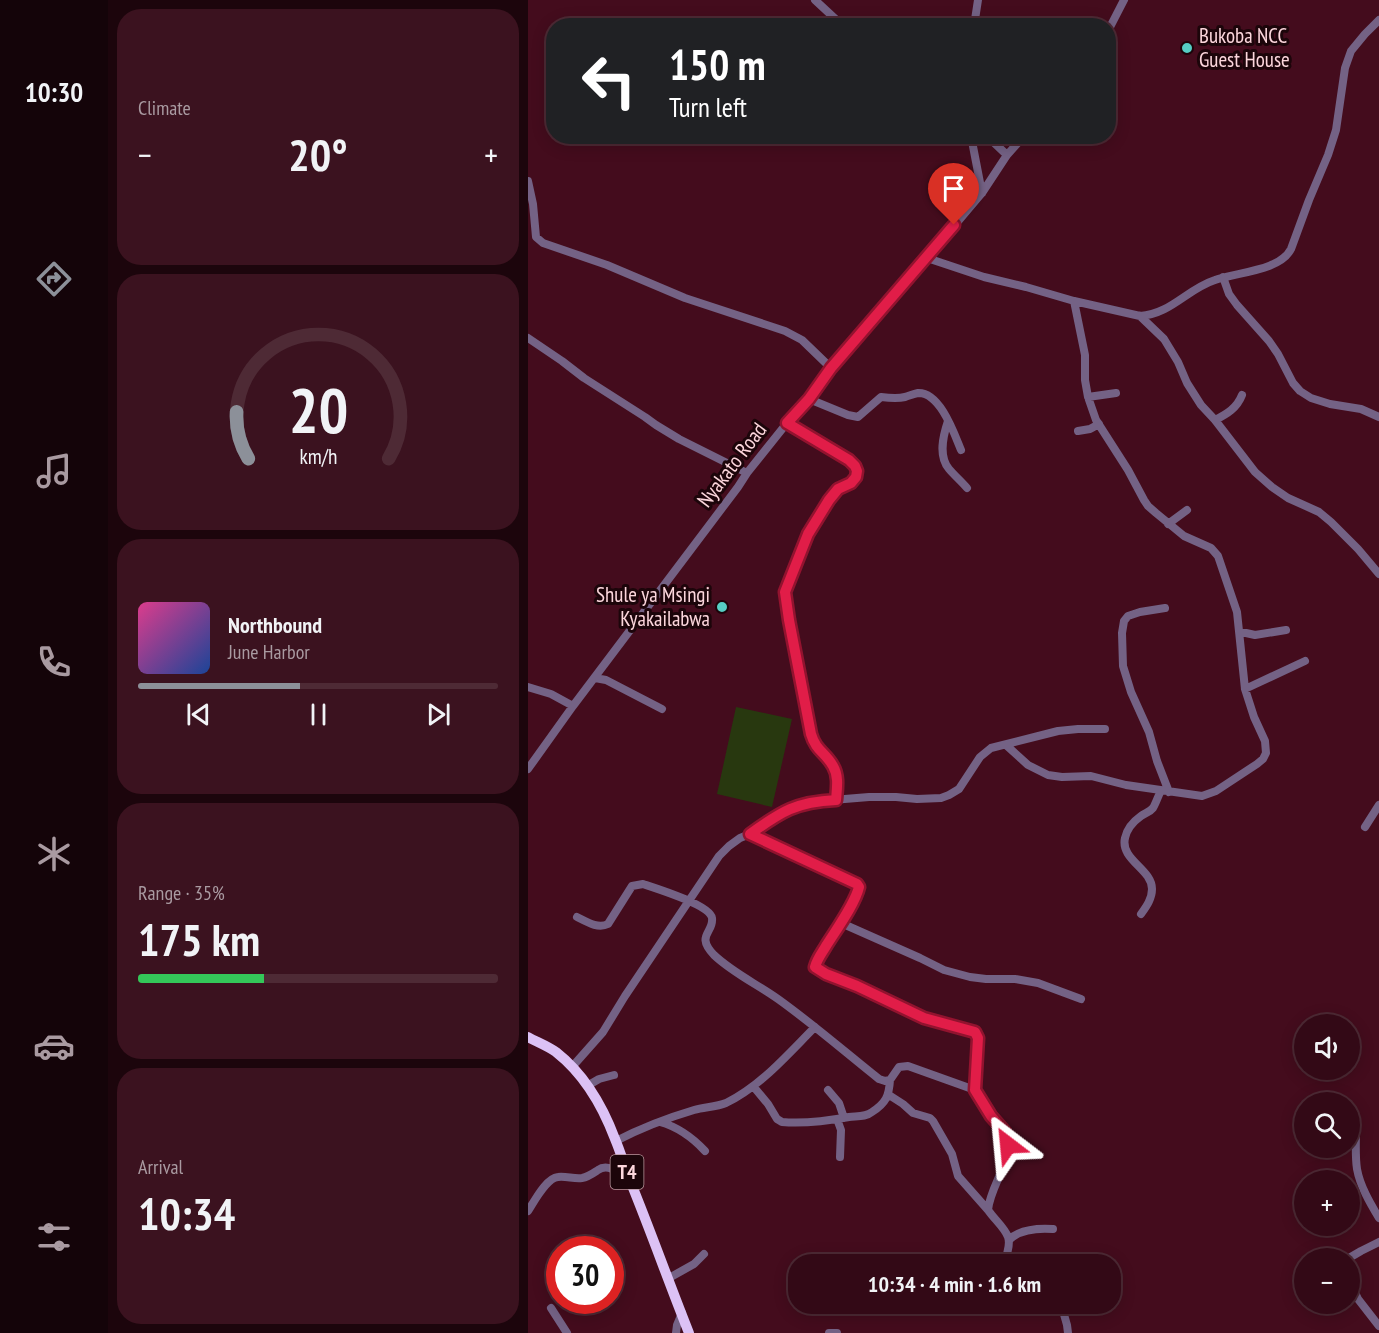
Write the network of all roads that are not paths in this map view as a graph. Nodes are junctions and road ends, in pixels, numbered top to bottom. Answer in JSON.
{"nodes":[{"id":1,"x":815,"y":0,"type":"edge"},
{"id":2,"x":978,"y":0,"type":"edge"},
{"id":3,"x":1124,"y":0,"type":"edge"},
{"id":4,"x":834,"y":18,"type":"edge"},
{"id":5,"x":975,"y":18,"type":"edge"},
{"id":6,"x":1115,"y":18,"type":"edge"},
{"id":7,"x":1379,"y":20,"type":"edge"},
{"id":8,"x":973,"y":144,"type":"edge"},
{"id":9,"x":995,"y":144,"type":"edge"},
{"id":10,"x":1017,"y":144,"type":"edge"},
{"id":11,"x":1007,"y":155,"type":"junction"},
{"id":12,"x":528,"y":181,"type":"edge"},
{"id":13,"x":982,"y":192,"type":"junction"},
{"id":14,"x":927,"y":258,"type":"junction"},
{"id":15,"x":1223,"y":277,"type":"junction"},
{"id":16,"x":1074,"y":302,"type":"junction"},
{"id":17,"x":1140,"y":316,"type":"junction"},
{"id":18,"x":528,"y":338,"type":"edge"},
{"id":19,"x":831,"y":368,"type":"junction"},
{"id":20,"x":1116,"y":393,"type":"dead end"},
{"id":21,"x":1242,"y":395,"type":"dead end"},
{"id":22,"x":1088,"y":397,"type":"junction"},
{"id":23,"x":809,"y":399,"type":"junction"},
{"id":24,"x":1379,"y":417,"type":"edge"},
{"id":25,"x":1215,"y":420,"type":"junction"},
{"id":26,"x":948,"y":421,"type":"junction"},
{"id":27,"x":787,"y":423,"type":"junction"},
{"id":28,"x":1099,"y":424,"type":"junction"},
{"id":29,"x":1078,"y":431,"type":"dead end"},
{"id":30,"x":961,"y":450,"type":"dead end"},
{"id":31,"x":747,"y":473,"type":"junction"},
{"id":32,"x":967,"y":488,"type":"dead end"},
{"id":33,"x":1187,"y":510,"type":"dead end"},
{"id":34,"x":1168,"y":524,"type":"junction"},
{"id":35,"x":1379,"y":574,"type":"edge"},
{"id":36,"x":1165,"y":608,"type":"dead end"},
{"id":37,"x":1286,"y":630,"type":"dead end"},
{"id":38,"x":1240,"y":633,"type":"junction"},
{"id":39,"x":1305,"y":661,"type":"dead end"},
{"id":40,"x":595,"y":678,"type":"junction"},
{"id":41,"x":528,"y":687,"type":"edge"},
{"id":42,"x":1245,"y":689,"type":"junction"},
{"id":43,"x":573,"y":706,"type":"junction"},
{"id":44,"x":662,"y":709,"type":"dead end"},
{"id":45,"x":1105,"y":729,"type":"dead end"},
{"id":46,"x":1005,"y":745,"type":"junction"},
{"id":47,"x":528,"y":769,"type":"edge"},
{"id":48,"x":1165,"y":791,"type":"junction"},
{"id":49,"x":836,"y":800,"type":"junction"},
{"id":50,"x":1379,"y":806,"type":"edge"},
{"id":51,"x":1365,"y":827,"type":"dead end"},
{"id":52,"x":750,"y":834,"type":"junction"},
{"id":53,"x":689,"y":901,"type":"junction"},
{"id":54,"x":1141,"y":915,"type":"dead end"},
{"id":55,"x":577,"y":917,"type":"dead end"},
{"id":56,"x":841,"y":923,"type":"junction"},
{"id":57,"x":1081,"y":999,"type":"dead end"},
{"id":58,"x":815,"y":1027,"type":"junction"},
{"id":59,"x":528,"y":1037,"type":"edge"},
{"id":60,"x":572,"y":1066,"type":"junction"},
{"id":61,"x":614,"y":1075,"type":"dead end"},
{"id":62,"x":890,"y":1080,"type":"junction"},
{"id":63,"x":587,"y":1086,"type":"junction"},
{"id":64,"x":753,"y":1086,"type":"junction"},
{"id":65,"x":828,"y":1090,"type":"dead end"},
{"id":66,"x":975,"y":1090,"type":"junction"},
{"id":67,"x":889,"y":1095,"type":"junction"},
{"id":68,"x":840,"y":1119,"type":"junction"},
{"id":69,"x":660,"y":1122,"type":"junction"},
{"id":70,"x":616,"y":1141,"type":"junction"},
{"id":71,"x":705,"y":1151,"type":"dead end"},
{"id":72,"x":840,"y":1157,"type":"dead end"},
{"id":73,"x":1356,"y":1158,"type":"edge"},
{"id":74,"x":630,"y":1181,"type":"junction"},
{"id":75,"x":988,"y":1210,"type":"junction"},
{"id":76,"x":528,"y":1211,"type":"edge"},
{"id":77,"x":1379,"y":1218,"type":"edge"},
{"id":78,"x":1053,"y":1229,"type":"dead end"},
{"id":79,"x":1009,"y":1240,"type":"junction"},
{"id":80,"x":1379,"y":1242,"type":"edge"},
{"id":81,"x":1360,"y":1252,"type":"edge"},
{"id":82,"x":704,"y":1254,"type":"dead end"},
{"id":83,"x":1006,"y":1254,"type":"edge"},
{"id":84,"x":669,"y":1278,"type":"junction"},
{"id":85,"x":1360,"y":1302,"type":"edge"},
{"id":86,"x":682,"y":1313,"type":"junction"},
{"id":87,"x":555,"y":1314,"type":"edge"},
{"id":88,"x":1064,"y":1314,"type":"edge"},
{"id":89,"x":1379,"y":1326,"type":"edge"},
{"id":90,"x":675,"y":1332,"type":"edge"},
{"id":91,"x":567,"y":1333,"type":"edge"},
{"id":92,"x":689,"y":1333,"type":"edge"},
{"id":93,"x":829,"y":1333,"type":"edge"},
{"id":94,"x":837,"y":1333,"type":"edge"},
{"id":95,"x":1068,"y":1333,"type":"edge"}],
"edges":[{"from":1,"to":4,"type":"street"},
{"from":2,"to":5,"type":"street"},
{"from":3,"to":6,"type":"street"},
{"from":7,"to":15,"type":"street"},
{"from":8,"to":13,"type":"street"},
{"from":9,"to":11,"type":"street"},
{"from":10,"to":11,"type":"street","name":"Nyakato Road"},
{"from":11,"to":13,"type":"street","name":"Nyakato Road"},
{"from":12,"to":19,"type":"street"},
{"from":13,"to":14,"type":"street","name":"Nyakato Road"},
{"from":14,"to":16,"type":"street"},
{"from":14,"to":19,"type":"street","name":"Nyakato Road"},
{"from":15,"to":17,"type":"street"},
{"from":15,"to":24,"type":"street"},
{"from":16,"to":17,"type":"street"},
{"from":16,"to":22,"type":"street"},
{"from":17,"to":25,"type":"street"},
{"from":18,"to":31,"type":"street"},
{"from":19,"to":23,"type":"street","name":"Nyakato Road"},
{"from":20,"to":22,"type":"street"},
{"from":21,"to":25,"type":"street"},
{"from":22,"to":28,"type":"street"},
{"from":23,"to":26,"type":"street"},
{"from":23,"to":27,"type":"street","name":"Nyakato Road"},
{"from":25,"to":35,"type":"street"},
{"from":26,"to":30,"type":"street"},
{"from":26,"to":32,"type":"street"},
{"from":27,"to":31,"type":"street","name":"Nyakato Road"},
{"from":27,"to":49,"type":"street"},
{"from":28,"to":29,"type":"street"},
{"from":28,"to":34,"type":"street"},
{"from":31,"to":40,"type":"street","name":"Nyakato Road"},
{"from":33,"to":34,"type":"street"},
{"from":34,"to":38,"type":"street"},
{"from":36,"to":48,"type":"street"},
{"from":37,"to":38,"type":"street"},
{"from":38,"to":42,"type":"street"},
{"from":39,"to":42,"type":"street"},
{"from":40,"to":43,"type":"street","name":"Nyakato Road"},
{"from":40,"to":44,"type":"street"},
{"from":41,"to":43,"type":"street"},
{"from":42,"to":48,"type":"street"},
{"from":43,"to":47,"type":"street","name":"Nyakato Road"},
{"from":45,"to":46,"type":"street"},
{"from":46,"to":48,"type":"street"},
{"from":46,"to":49,"type":"street"},
{"from":48,"to":54,"type":"street"},
{"from":49,"to":52,"type":"street"},
{"from":50,"to":51,"type":"street"},
{"from":52,"to":53,"type":"street"},
{"from":52,"to":56,"type":"street"},
{"from":53,"to":55,"type":"street"},
{"from":53,"to":58,"type":"street"},
{"from":53,"to":60,"type":"street"},
{"from":56,"to":57,"type":"street"},
{"from":56,"to":66,"type":"street"},
{"from":58,"to":62,"type":"street"},
{"from":58,"to":64,"type":"street"},
{"from":59,"to":60,"type":"highway","number":"T4"},
{"from":60,"to":63,"type":"highway","number":"T4"},
{"from":61,"to":63,"type":"street"},
{"from":62,"to":66,"type":"street"},
{"from":62,"to":67,"type":"street"},
{"from":63,"to":70,"type":"highway","number":"T4"},
{"from":64,"to":68,"type":"street"},
{"from":64,"to":69,"type":"street"},
{"from":65,"to":68,"type":"street"},
{"from":66,"to":75,"type":"street"},
{"from":67,"to":68,"type":"street"},
{"from":67,"to":75,"type":"street"},
{"from":68,"to":72,"type":"street"},
{"from":69,"to":70,"type":"street"},
{"from":69,"to":71,"type":"street"},
{"from":70,"to":74,"type":"highway","number":"T4"},
{"from":73,"to":77,"type":"street"},
{"from":74,"to":76,"type":"street"},
{"from":74,"to":84,"type":"highway","number":"T4"},
{"from":75,"to":79,"type":"street"},
{"from":78,"to":79,"type":"street"},
{"from":79,"to":83,"type":"street"},
{"from":80,"to":81,"type":"street"},
{"from":82,"to":84,"type":"street"},
{"from":84,"to":86,"type":"highway","number":"T4"},
{"from":85,"to":89,"type":"street"},
{"from":86,"to":90,"type":"street"},
{"from":86,"to":92,"type":"highway","number":"T4"},
{"from":87,"to":91,"type":"street"},
{"from":88,"to":95,"type":"street"},
{"from":93,"to":94,"type":"street"}]}
